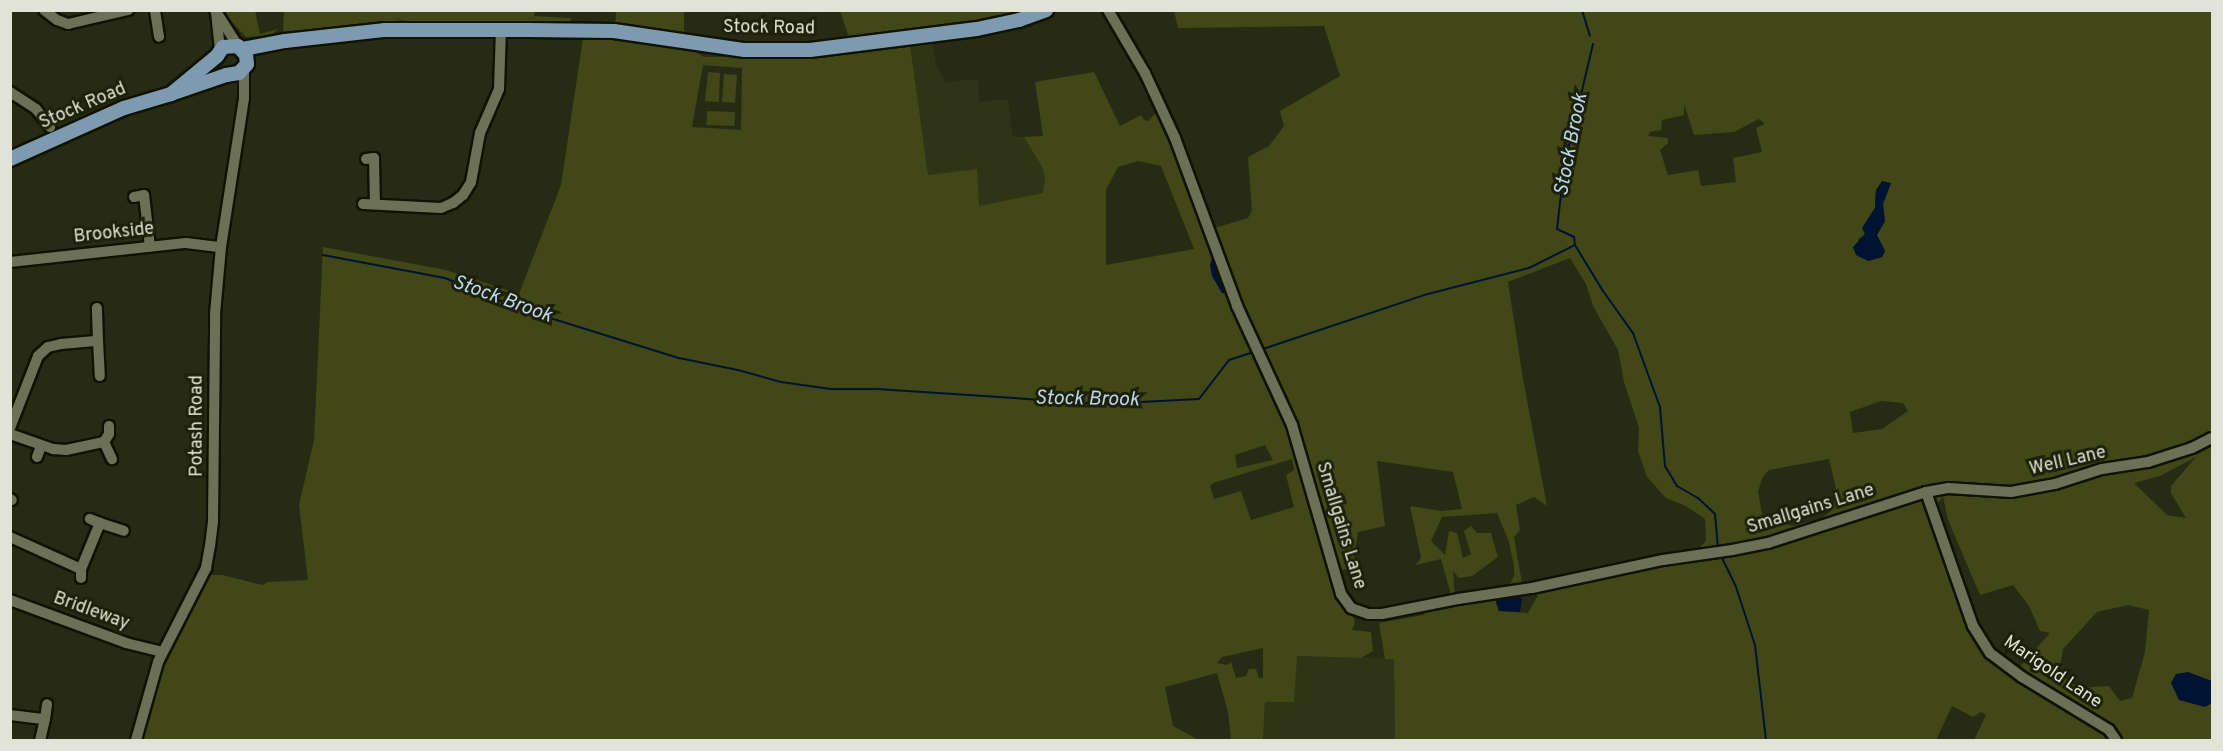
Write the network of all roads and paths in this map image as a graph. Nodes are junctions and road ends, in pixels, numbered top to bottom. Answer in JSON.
{"nodes":[{"id":1,"x":44,"y":10,"type":"edge"},
{"id":2,"x":128,"y":10,"type":"edge"},
{"id":3,"x":1046,"y":10,"type":"edge"},
{"id":4,"x":1108,"y":10,"type":"edge"},
{"id":5,"x":154,"y":11,"type":"edge"},
{"id":6,"x":215,"y":11,"type":"edge"},
{"id":7,"x":116,"y":12,"type":"edge"},
{"id":8,"x":501,"y":30,"type":"junction"},
{"id":9,"x":159,"y":37,"type":"dead end"},
{"id":10,"x":218,"y":53,"type":"junction"},
{"id":11,"x":238,"y":63,"type":"junction"},
{"id":12,"x":10,"y":92,"type":"edge"},
{"id":13,"x":171,"y":94,"type":"junction"},
{"id":14,"x":50,"y":127,"type":"dead end"},
{"id":15,"x":10,"y":159,"type":"edge"},
{"id":16,"x":374,"y":159,"type":"dead end"},
{"id":17,"x":144,"y":195,"type":"dead end"},
{"id":18,"x":363,"y":204,"type":"dead end"},
{"id":19,"x":375,"y":204,"type":"junction"},
{"id":20,"x":150,"y":247,"type":"junction"},
{"id":21,"x":221,"y":247,"type":"junction"},
{"id":22,"x":10,"y":262,"type":"edge"},
{"id":23,"x":97,"y":308,"type":"dead end"},
{"id":24,"x":99,"y":341,"type":"junction"},
{"id":25,"x":100,"y":376,"type":"dead end"},
{"id":26,"x":109,"y":426,"type":"dead end"},
{"id":27,"x":10,"y":428,"type":"edge"},
{"id":28,"x":10,"y":434,"type":"edge"},
{"id":29,"x":2212,"y":438,"type":"edge"},
{"id":30,"x":104,"y":442,"type":"junction"},
{"id":31,"x":41,"y":446,"type":"junction"},
{"id":32,"x":37,"y":457,"type":"dead end"},
{"id":33,"x":112,"y":459,"type":"dead end"},
{"id":34,"x":1926,"y":492,"type":"junction"},
{"id":35,"x":124,"y":531,"type":"dead end"},
{"id":36,"x":10,"y":537,"type":"edge"},
{"id":37,"x":10,"y":600,"type":"edge"},
{"id":38,"x":162,"y":652,"type":"junction"},
{"id":39,"x":47,"y":704,"type":"dead end"},
{"id":40,"x":10,"y":715,"type":"edge"},
{"id":41,"x":45,"y":719,"type":"junction"},
{"id":42,"x":40,"y":741,"type":"edge"},
{"id":43,"x":136,"y":741,"type":"edge"},
{"id":44,"x":2116,"y":741,"type":"edge"}],
"edges":[{"from":1,"to":7,"type":"street"},
{"from":2,"to":7,"type":"street"},
{"from":3,"to":8,"type":"main road","name":"Stock Road"},
{"from":4,"to":34,"type":"street","name":"Smallgains Lane"},
{"from":5,"to":9,"type":"street"},
{"from":6,"to":10,"type":"street"},
{"from":6,"to":11,"type":"street","name":"Potash Road"},
{"from":8,"to":11,"type":"main road","name":"Stock Road"},
{"from":8,"to":19,"type":"street"},
{"from":10,"to":11,"type":"main road","name":"Stock Road"},
{"from":10,"to":11,"type":"main road"},
{"from":10,"to":13,"type":"main road","name":"Stock Road"},
{"from":11,"to":13,"type":"main road","name":"Stock Road"},
{"from":11,"to":21,"type":"street","name":"Potash Road"},
{"from":12,"to":14,"type":"street"},
{"from":13,"to":15,"type":"main road","name":"Stock Road"},
{"from":16,"to":19,"type":"street"},
{"from":17,"to":20,"type":"street"},
{"from":18,"to":19,"type":"street"},
{"from":20,"to":21,"type":"street","name":"Brookside"},
{"from":20,"to":22,"type":"street","name":"Brookside"},
{"from":21,"to":38,"type":"street","name":"Potash Road"},
{"from":23,"to":24,"type":"street"},
{"from":24,"to":25,"type":"street"},
{"from":24,"to":27,"type":"street"},
{"from":26,"to":30,"type":"street"},
{"from":28,"to":31,"type":"street"},
{"from":29,"to":34,"type":"street","name":"Well Lane"},
{"from":30,"to":31,"type":"street"},
{"from":30,"to":33,"type":"street"},
{"from":31,"to":32,"type":"street"},
{"from":34,"to":44,"type":"street","name":"Marigold Lane"},
{"from":35,"to":36,"type":"street"},
{"from":37,"to":38,"type":"street","name":"Bridleway"},
{"from":38,"to":43,"type":"street","name":"Potash Road"},
{"from":39,"to":41,"type":"street"},
{"from":40,"to":41,"type":"street"},
{"from":41,"to":42,"type":"street"}]}
